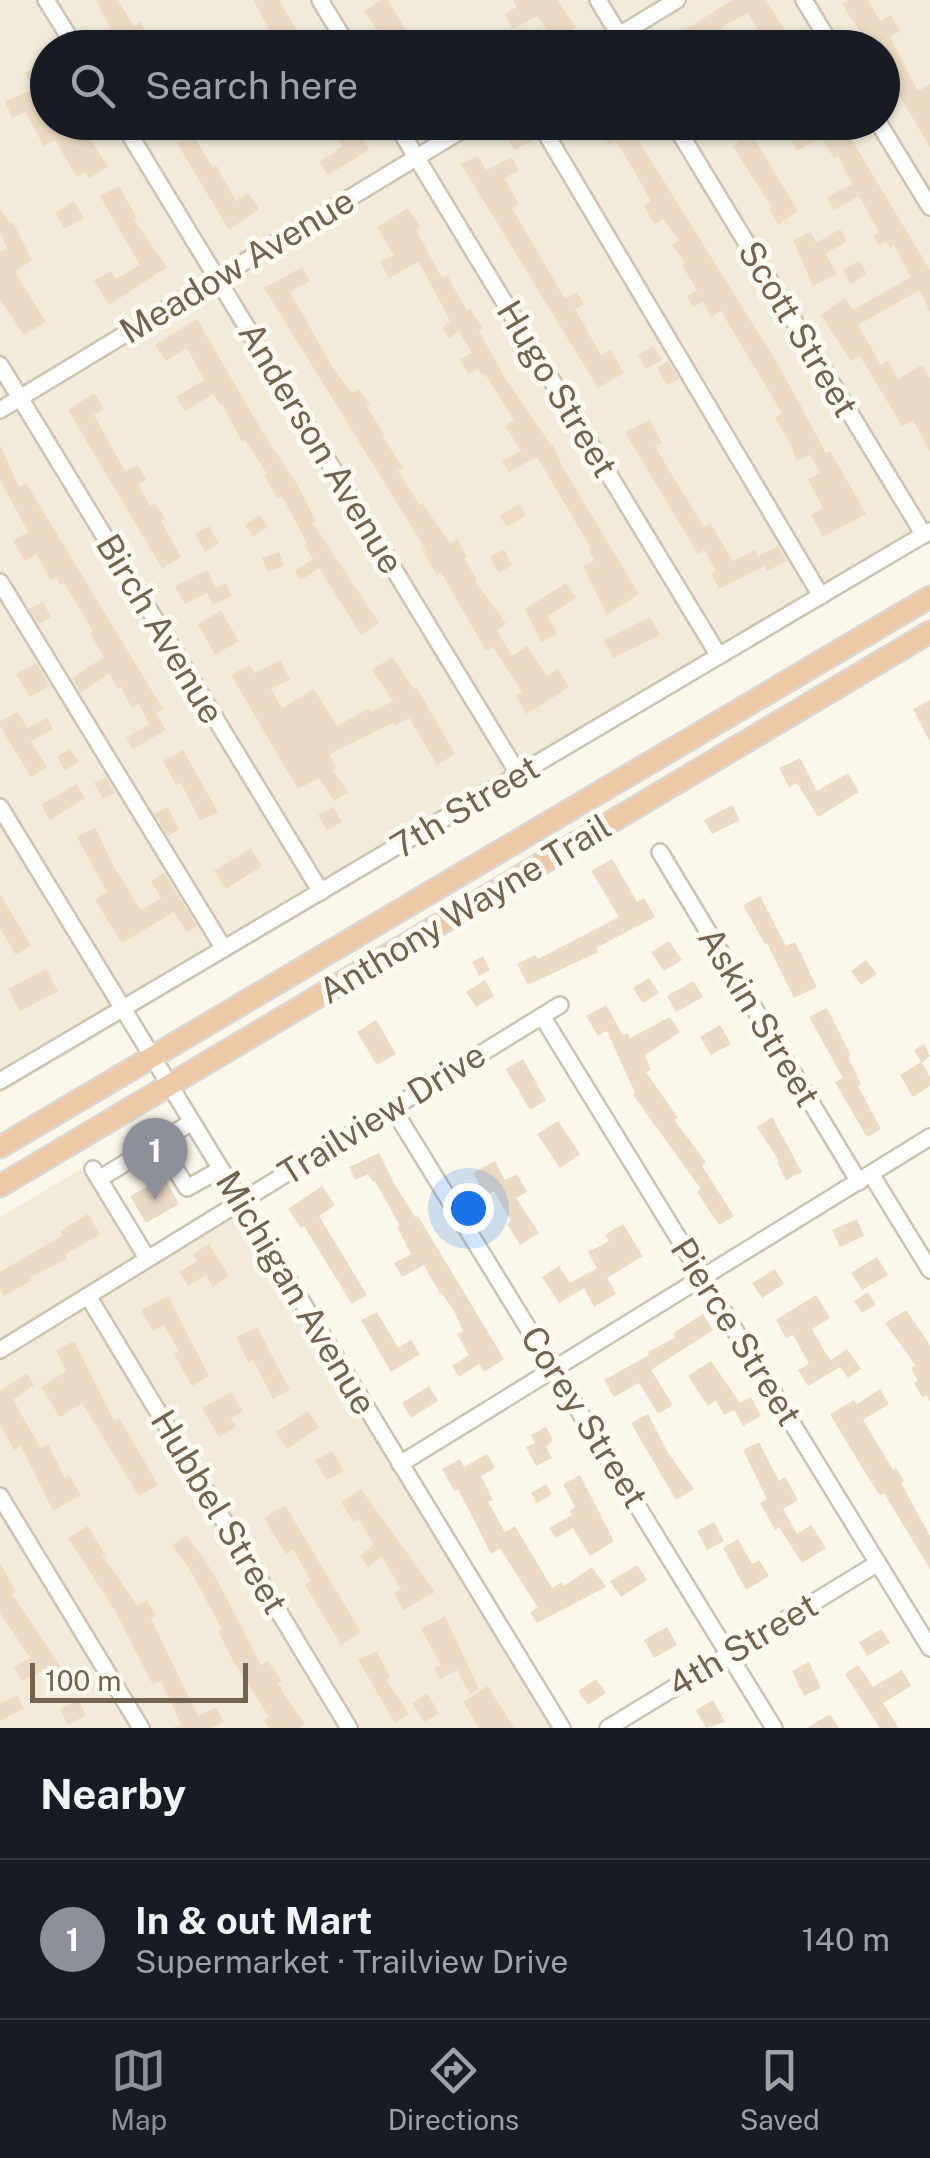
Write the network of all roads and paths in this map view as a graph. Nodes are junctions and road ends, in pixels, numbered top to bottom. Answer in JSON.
{"nodes":[{"id":1,"x":46,"y":0,"type":"edge"},
{"id":2,"x":320,"y":0,"type":"edge"},
{"id":3,"x":598,"y":0,"type":"edge"},
{"id":4,"x":677,"y":0,"type":"edge"},
{"id":5,"x":804,"y":0,"type":"edge"},
{"id":6,"x":65,"y":30,"type":"edge"},
{"id":7,"x":338,"y":30,"type":"edge"},
{"id":8,"x":616,"y":30,"type":"edge"},
{"id":9,"x":637,"y":30,"type":"edge"},
{"id":10,"x":822,"y":30,"type":"edge"},
{"id":11,"x":133,"y":140,"type":"edge"},
{"id":12,"x":405,"y":140,"type":"edge"},
{"id":13,"x":445,"y":140,"type":"edge"},
{"id":14,"x":550,"y":140,"type":"edge"},
{"id":15,"x":684,"y":140,"type":"edge"},
{"id":16,"x":889,"y":140,"type":"edge"},
{"id":17,"x":416,"y":158,"type":"junction"},
{"id":18,"x":930,"y":207,"type":"edge"},
{"id":19,"x":218,"y":278,"type":"junction"},
{"id":20,"x":0,"y":365,"type":"edge"},
{"id":21,"x":20,"y":398,"type":"junction"},
{"id":22,"x":0,"y":410,"type":"edge"},
{"id":23,"x":927,"y":533,"type":"edge"},
{"id":24,"x":0,"y":582,"type":"edge"},
{"id":25,"x":821,"y":596,"type":"junction"},
{"id":26,"x":930,"y":597,"type":"edge"},
{"id":27,"x":930,"y":632,"type":"edge"},
{"id":28,"x":719,"y":656,"type":"junction"},
{"id":29,"x":519,"y":775,"type":"junction"},
{"id":30,"x":0,"y":807,"type":"edge"},
{"id":31,"x":660,"y":852,"type":"dead end"},
{"id":32,"x":321,"y":892,"type":"junction"},
{"id":33,"x":224,"y":949,"type":"junction"},
{"id":34,"x":560,"y":1004,"type":"dead end"},
{"id":35,"x":123,"y":1009,"type":"junction"},
{"id":36,"x":542,"y":1016,"type":"junction"},
{"id":37,"x":152,"y":1056,"type":"junction"},
{"id":38,"x":0,"y":1081,"type":"edge"},
{"id":39,"x":170,"y":1085,"type":"junction"},
{"id":40,"x":392,"y":1106,"type":"junction"},
{"id":41,"x":192,"y":1122,"type":"junction"},
{"id":42,"x":930,"y":1137,"type":"edge"},
{"id":43,"x":158,"y":1142,"type":"junction"},
{"id":44,"x":0,"y":1147,"type":"edge"},
{"id":45,"x":221,"y":1169,"type":"junction"},
{"id":46,"x":865,"y":1178,"type":"junction"},
{"id":47,"x":0,"y":1186,"type":"edge"},
{"id":48,"x":240,"y":1202,"type":"junction"},
{"id":49,"x":147,"y":1258,"type":"junction"},
{"id":50,"x":930,"y":1270,"type":"edge"},
{"id":51,"x":702,"y":1276,"type":"junction"},
{"id":52,"x":88,"y":1296,"type":"junction"},
{"id":53,"x":0,"y":1350,"type":"edge"},
{"id":54,"x":554,"y":1369,"type":"junction"},
{"id":55,"x":400,"y":1464,"type":"junction"},
{"id":56,"x":0,"y":1496,"type":"edge"},
{"id":57,"x":878,"y":1563,"type":"junction"},
{"id":58,"x":930,"y":1648,"type":"edge"},
{"id":59,"x":729,"y":1653,"type":"junction"},
{"id":60,"x":142,"y":1728,"type":"edge"},
{"id":61,"x":349,"y":1728,"type":"edge"},
{"id":62,"x":562,"y":1728,"type":"edge"},
{"id":63,"x":608,"y":1728,"type":"edge"},
{"id":64,"x":774,"y":1728,"type":"edge"}],
"edges":[{"from":1,"to":6,"type":"street"},
{"from":2,"to":7,"type":"street"},
{"from":3,"to":8,"type":"street"},
{"from":4,"to":9,"type":"street"},
{"from":5,"to":10,"type":"street"},
{"from":11,"to":19,"type":"street","name":"Anderson Avenue"},
{"from":12,"to":17,"type":"street","name":"Hugo Street"},
{"from":13,"to":17,"type":"street","name":"Meadow Avenue"},
{"from":14,"to":25,"type":"street"},
{"from":15,"to":23,"type":"street","name":"Scott Street"},
{"from":16,"to":18,"type":"street"},
{"from":17,"to":19,"type":"street","name":"Meadow Avenue"},
{"from":17,"to":28,"type":"street","name":"Hugo Street"},
{"from":19,"to":21,"type":"street","name":"Meadow Avenue"},
{"from":19,"to":29,"type":"street","name":"Anderson Avenue"},
{"from":20,"to":21,"type":"street","name":"Birch Avenue"},
{"from":21,"to":22,"type":"street","name":"Meadow Avenue"},
{"from":21,"to":32,"type":"street","name":"Birch Avenue"},
{"from":23,"to":25,"type":"street","name":"7th Street"},
{"from":24,"to":33,"type":"street"},
{"from":25,"to":28,"type":"street","name":"7th Street"},
{"from":26,"to":37,"type":"highway","name":"Anthony Wayne Trail"},
{"from":27,"to":39,"type":"highway","name":"Anthony Wayne Trail"},
{"from":28,"to":29,"type":"street","name":"7th Street"},
{"from":29,"to":32,"type":"street","name":"7th Street"},
{"from":30,"to":35,"type":"street","name":"Michigan Avenue"},
{"from":31,"to":46,"type":"street","name":"Askin Street"},
{"from":32,"to":33,"type":"street","name":"7th Street"},
{"from":33,"to":35,"type":"street","name":"7th Street"},
{"from":34,"to":36,"type":"street","name":"Trailview Drive"},
{"from":35,"to":37,"type":"street","name":"Michigan Avenue"},
{"from":35,"to":38,"type":"street","name":"7th Street"},
{"from":36,"to":40,"type":"street","name":"Trailview Drive"},
{"from":36,"to":51,"type":"street","name":"Pierce Street"},
{"from":37,"to":39,"type":"street","name":"Michigan Avenue"},
{"from":37,"to":44,"type":"highway","name":"Anthony Wayne Trail"},
{"from":39,"to":41,"type":"street","name":"Michigan Avenue"},
{"from":39,"to":47,"type":"highway","name":"Anthony Wayne Trail"},
{"from":40,"to":48,"type":"street","name":"Trailview Drive"},
{"from":40,"to":54,"type":"street","name":"Corey Street"},
{"from":41,"to":43,"type":"street"},
{"from":41,"to":45,"type":"street","name":"Michigan Avenue"},
{"from":42,"to":46,"type":"street"},
{"from":43,"to":45,"type":"street"},
{"from":43,"to":49,"type":"street"},
{"from":45,"to":48,"type":"street","name":"Michigan Avenue"},
{"from":46,"to":50,"type":"street","name":"Askin Street"},
{"from":46,"to":51,"type":"street"},
{"from":48,"to":49,"type":"street","name":"Trailview Drive"},
{"from":48,"to":55,"type":"street","name":"Michigan Avenue"},
{"from":49,"to":52,"type":"street","name":"Trailview Drive"},
{"from":51,"to":54,"type":"street"},
{"from":51,"to":57,"type":"street","name":"Pierce Street"},
{"from":52,"to":53,"type":"street","name":"Trailview Drive"},
{"from":52,"to":61,"type":"street","name":"Hubbel Street"},
{"from":54,"to":55,"type":"street"},
{"from":54,"to":59,"type":"street","name":"Corey Street"},
{"from":55,"to":62,"type":"street","name":"Michigan Avenue"},
{"from":56,"to":60,"type":"street"},
{"from":57,"to":58,"type":"street","name":"Pierce Street"},
{"from":57,"to":59,"type":"street","name":"4th Street"},
{"from":59,"to":63,"type":"street","name":"4th Street"},
{"from":59,"to":64,"type":"street","name":"Corey Street"}]}
